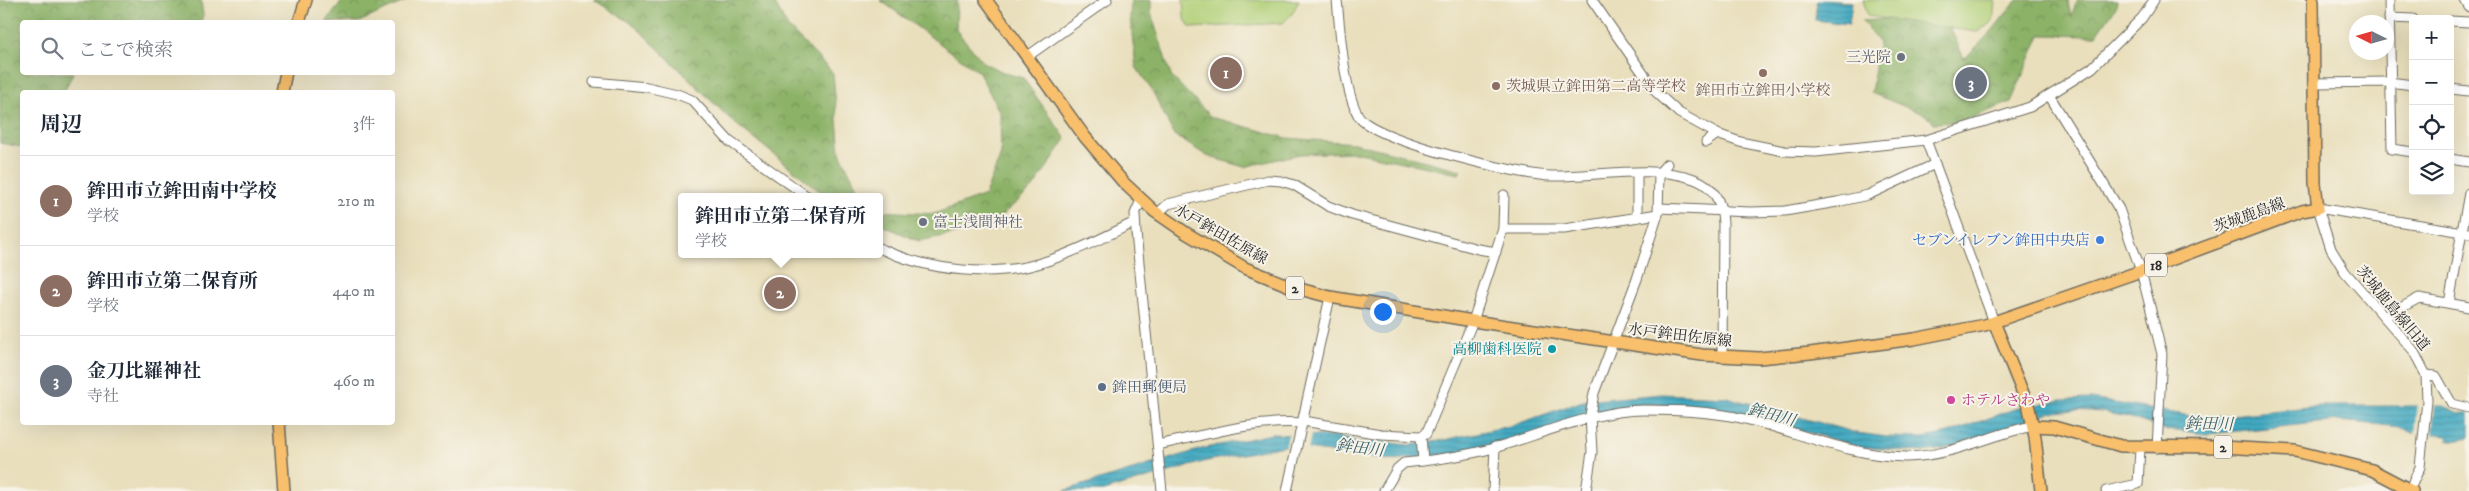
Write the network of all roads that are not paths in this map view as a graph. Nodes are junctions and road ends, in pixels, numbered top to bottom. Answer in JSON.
{"nodes":[{"id":1,"x":306,"y":0,"type":"edge"},
{"id":2,"x":986,"y":0,"type":"edge"},
{"id":3,"x":1107,"y":0,"type":"edge"},
{"id":4,"x":1337,"y":0,"type":"edge"},
{"id":5,"x":1592,"y":0,"type":"edge"},
{"id":6,"x":2154,"y":0,"type":"edge"},
{"id":7,"x":2313,"y":0,"type":"edge"},
{"id":8,"x":2389,"y":0,"type":"edge"},
{"id":9,"x":2465,"y":0,"type":"edge"},
{"id":10,"x":2469,"y":7,"type":"edge"},
{"id":11,"x":2389,"y":15,"type":"edge"},
{"id":12,"x":2394,"y":18,"type":"edge"},
{"id":13,"x":2409,"y":19,"type":"edge"},
{"id":14,"x":300,"y":20,"type":"edge"},
{"id":15,"x":2454,"y":21,"type":"edge"},
{"id":16,"x":2469,"y":22,"type":"edge"},
{"id":17,"x":1028,"y":56,"type":"junction"},
{"id":18,"x":2389,"y":60,"type":"edge"},
{"id":19,"x":285,"y":75,"type":"edge"},
{"id":20,"x":594,"y":82,"type":"dead end"},
{"id":21,"x":2389,"y":82,"type":"junction"},
{"id":22,"x":2314,"y":83,"type":"junction"},
{"id":23,"x":2409,"y":84,"type":"edge"},
{"id":24,"x":2454,"y":89,"type":"edge"},
{"id":25,"x":282,"y":90,"type":"edge"},
{"id":26,"x":2469,"y":91,"type":"edge"},
{"id":27,"x":2049,"y":95,"type":"junction"},
{"id":28,"x":1717,"y":134,"type":"junction"},
{"id":29,"x":1926,"y":140,"type":"junction"},
{"id":30,"x":1706,"y":142,"type":"dead end"},
{"id":31,"x":2409,"y":151,"type":"edge"},
{"id":32,"x":2454,"y":159,"type":"edge"},
{"id":33,"x":2469,"y":162,"type":"edge"},
{"id":34,"x":1667,"y":164,"type":"dead end"},
{"id":35,"x":1935,"y":164,"type":"junction"},
{"id":36,"x":1637,"y":173,"type":"junction"},
{"id":37,"x":1659,"y":174,"type":"junction"},
{"id":38,"x":802,"y":193,"type":"edge"},
{"id":39,"x":2469,"y":193,"type":"edge"},
{"id":40,"x":1504,"y":195,"type":"dead end"},
{"id":41,"x":1141,"y":200,"type":"junction"},
{"id":42,"x":2318,"y":208,"type":"junction"},
{"id":43,"x":1659,"y":211,"type":"junction"},
{"id":44,"x":1723,"y":212,"type":"junction"},
{"id":45,"x":1157,"y":214,"type":"junction"},
{"id":46,"x":1637,"y":218,"type":"junction"},
{"id":47,"x":1135,"y":222,"type":"junction"},
{"id":48,"x":1503,"y":229,"type":"junction"},
{"id":49,"x":2466,"y":233,"type":"edge"},
{"id":50,"x":883,"y":249,"type":"edge"},
{"id":51,"x":1496,"y":252,"type":"junction"},
{"id":52,"x":2141,"y":271,"type":"junction"},
{"id":53,"x":1330,"y":297,"type":"junction"},
{"id":54,"x":2449,"y":303,"type":"junction"},
{"id":55,"x":2469,"y":307,"type":"edge"},
{"id":56,"x":2384,"y":317,"type":"junction"},
{"id":57,"x":1473,"y":321,"type":"junction"},
{"id":58,"x":1994,"y":322,"type":"junction"},
{"id":59,"x":1613,"y":342,"type":"junction"},
{"id":60,"x":1722,"y":356,"type":"junction"},
{"id":61,"x":2426,"y":375,"type":"junction"},
{"id":62,"x":2469,"y":408,"type":"edge"},
{"id":63,"x":1591,"y":417,"type":"junction"},
{"id":64,"x":2033,"y":422,"type":"junction"},
{"id":65,"x":1302,"y":424,"type":"junction"},
{"id":66,"x":279,"y":425,"type":"edge"},
{"id":67,"x":1422,"y":437,"type":"junction"},
{"id":68,"x":1158,"y":447,"type":"junction"},
{"id":69,"x":1495,"y":448,"type":"junction"},
{"id":70,"x":2140,"y":448,"type":"junction"},
{"id":71,"x":2158,"y":448,"type":"junction"},
{"id":72,"x":1423,"y":460,"type":"junction"},
{"id":73,"x":1162,"y":487,"type":"edge"},
{"id":74,"x":2411,"y":490,"type":"edge"},
{"id":75,"x":284,"y":491,"type":"edge"},
{"id":76,"x":1288,"y":491,"type":"edge"},
{"id":77,"x":1384,"y":491,"type":"edge"},
{"id":78,"x":1493,"y":491,"type":"edge"},
{"id":79,"x":1586,"y":491,"type":"edge"},
{"id":80,"x":2041,"y":491,"type":"edge"},
{"id":81,"x":2106,"y":491,"type":"edge"}],
"edges":[{"from":1,"to":14,"type":"main road"},
{"from":2,"to":17,"type":"main road","name":"水戸鉾田佐原線","number":"2"},
{"from":3,"to":17,"type":"street"},
{"from":4,"to":36,"type":"street"},
{"from":5,"to":28,"type":"street"},
{"from":6,"to":27,"type":"street"},
{"from":7,"to":22,"type":"main road"},
{"from":8,"to":11,"type":"street"},
{"from":9,"to":10,"type":"street"},
{"from":12,"to":13,"type":"street"},
{"from":15,"to":16,"type":"street"},
{"from":17,"to":41,"type":"main road","name":"水戸鉾田佐原線","number":"2"},
{"from":18,"to":21,"type":"street"},
{"from":19,"to":25,"type":"main road"},
{"from":20,"to":38,"type":"street"},
{"from":21,"to":22,"type":"street"},
{"from":21,"to":23,"type":"street"},
{"from":21,"to":31,"type":"street"},
{"from":22,"to":42,"type":"main road"},
{"from":24,"to":26,"type":"street"},
{"from":27,"to":29,"type":"street"},
{"from":27,"to":52,"type":"street"},
{"from":28,"to":29,"type":"street"},
{"from":28,"to":30,"type":"street"},
{"from":29,"to":35,"type":"street"},
{"from":32,"to":33,"type":"street"},
{"from":34,"to":37,"type":"street"},
{"from":35,"to":44,"type":"street"},
{"from":35,"to":58,"type":"street"},
{"from":36,"to":37,"type":"street"},
{"from":36,"to":46,"type":"street"},
{"from":37,"to":43,"type":"street"},
{"from":37,"to":44,"type":"street"},
{"from":39,"to":49,"type":"street"},
{"from":40,"to":48,"type":"street"},
{"from":41,"to":45,"type":"main road","name":"水戸鉾田佐原線","number":"2"},
{"from":41,"to":47,"type":"street"},
{"from":42,"to":49,"type":"street"},
{"from":42,"to":52,"type":"main road","name":"茨城鹿島線","number":"18"},
{"from":42,"to":56,"type":"street","name":"茨城鹿島線旧道"},
{"from":43,"to":44,"type":"street"},
{"from":43,"to":46,"type":"street"},
{"from":43,"to":59,"type":"street"},
{"from":44,"to":60,"type":"street"},
{"from":45,"to":51,"type":"street"},
{"from":45,"to":53,"type":"main road","name":"水戸鉾田佐原線","number":"2"},
{"from":46,"to":48,"type":"street"},
{"from":47,"to":50,"type":"street"},
{"from":47,"to":68,"type":"street"},
{"from":48,"to":51,"type":"street"},
{"from":49,"to":54,"type":"street"},
{"from":51,"to":57,"type":"street"},
{"from":52,"to":58,"type":"main road","name":"茨城鹿島線","number":"18"},
{"from":52,"to":71,"type":"street"},
{"from":53,"to":57,"type":"main road","name":"水戸鉾田佐原線","number":"2"},
{"from":53,"to":65,"type":"street"},
{"from":54,"to":55,"type":"street"},
{"from":54,"to":56,"type":"street"},
{"from":56,"to":61,"type":"street","name":"茨城鹿島線旧道"},
{"from":57,"to":59,"type":"main road","name":"水戸鉾田佐原線","number":"2"},
{"from":57,"to":67,"type":"street"},
{"from":58,"to":60,"type":"main road","name":"水戸鉾田佐原線","number":"2"},
{"from":58,"to":64,"type":"main road"},
{"from":59,"to":60,"type":"main road","name":"水戸鉾田佐原線","number":"2"},
{"from":59,"to":63,"type":"street"},
{"from":61,"to":62,"type":"street"},
{"from":61,"to":74,"type":"street","name":"茨城鹿島線旧道"},
{"from":63,"to":64,"type":"street"},
{"from":63,"to":69,"type":"street"},
{"from":63,"to":79,"type":"street"},
{"from":64,"to":70,"type":"main road","number":"2"},
{"from":64,"to":80,"type":"main road"},
{"from":65,"to":67,"type":"street"},
{"from":65,"to":68,"type":"street"},
{"from":65,"to":76,"type":"street"},
{"from":66,"to":75,"type":"main road"},
{"from":67,"to":72,"type":"street"},
{"from":68,"to":73,"type":"street"},
{"from":69,"to":72,"type":"street"},
{"from":69,"to":78,"type":"street"},
{"from":70,"to":71,"type":"main road","number":"2"},
{"from":70,"to":81,"type":"street"},
{"from":71,"to":74,"type":"main road","number":"2"},
{"from":72,"to":77,"type":"street"}]}
